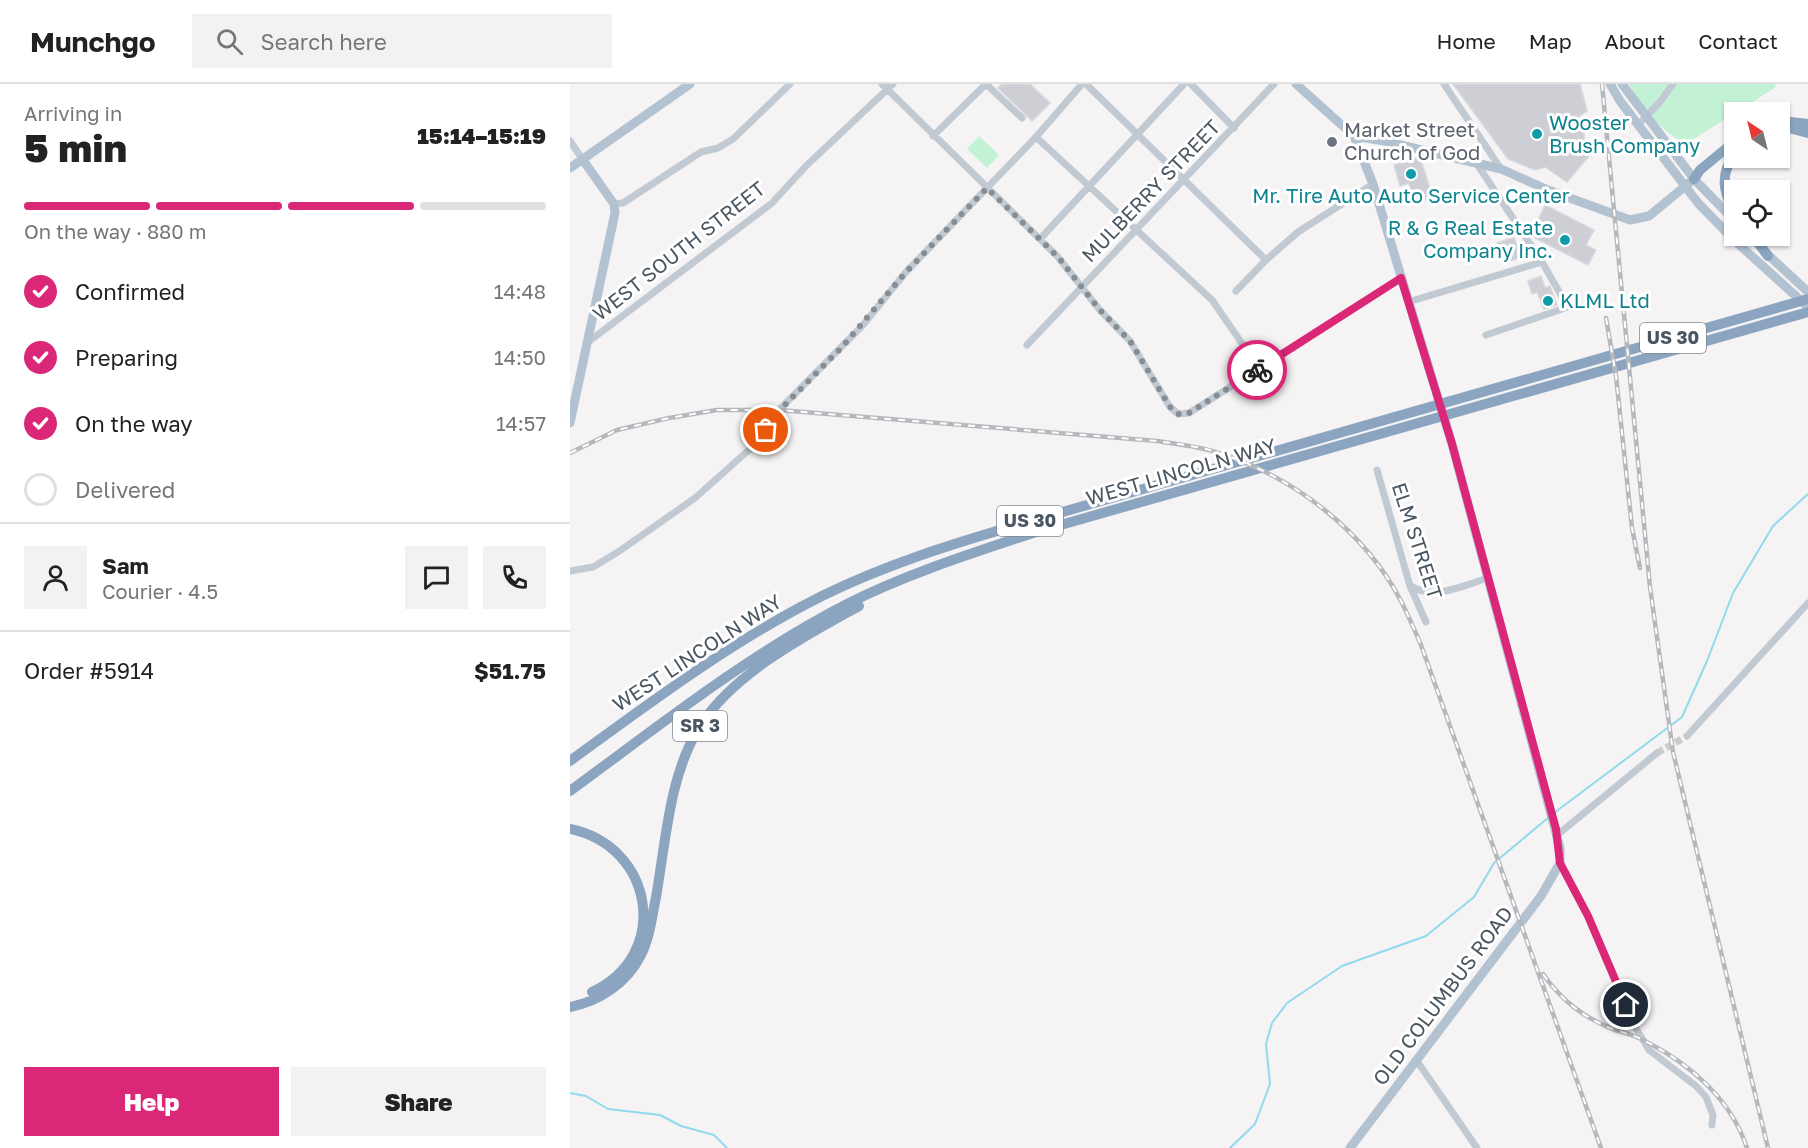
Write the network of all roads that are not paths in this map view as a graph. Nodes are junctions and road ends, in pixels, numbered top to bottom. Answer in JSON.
{"nodes":[{"id":1,"x":690,"y":84,"type":"edge"},
{"id":2,"x":790,"y":84,"type":"edge"},
{"id":3,"x":986,"y":84,"type":"edge"},
{"id":4,"x":1084,"y":84,"type":"edge"},
{"id":5,"x":1184,"y":84,"type":"edge"},
{"id":6,"x":1191,"y":84,"type":"edge"},
{"id":7,"x":1274,"y":84,"type":"edge"},
{"id":8,"x":1296,"y":84,"type":"edge"},
{"id":9,"x":1444,"y":84,"type":"edge"},
{"id":10,"x":1610,"y":84,"type":"edge"},
{"id":11,"x":1622,"y":84,"type":"edge"},
{"id":12,"x":1673,"y":84,"type":"edge"},
{"id":13,"x":888,"y":86,"type":"edge"},
{"id":14,"x":1646,"y":117,"type":"junction"},
{"id":15,"x":1022,"y":118,"type":"dead end"},
{"id":16,"x":1790,"y":122,"type":"edge"},
{"id":17,"x":1808,"y":124,"type":"edge"},
{"id":18,"x":1638,"y":125,"type":"junction"},
{"id":19,"x":1234,"y":128,"type":"junction"},
{"id":20,"x":1790,"y":128,"type":"edge"},
{"id":21,"x":1808,"y":133,"type":"edge"},
{"id":22,"x":1137,"y":134,"type":"junction"},
{"id":23,"x":933,"y":136,"type":"junction"},
{"id":24,"x":1354,"y":136,"type":"junction"},
{"id":25,"x":1036,"y":137,"type":"junction"},
{"id":26,"x":570,"y":141,"type":"edge"},
{"id":27,"x":1724,"y":150,"type":"edge"},
{"id":28,"x":583,"y":160,"type":"junction"},
{"id":29,"x":1724,"y":160,"type":"edge"},
{"id":30,"x":1478,"y":164,"type":"junction"},
{"id":31,"x":570,"y":168,"type":"edge"},
{"id":32,"x":1726,"y":168,"type":"edge"},
{"id":33,"x":1501,"y":169,"type":"junction"},
{"id":34,"x":1694,"y":179,"type":"junction"},
{"id":35,"x":1184,"y":181,"type":"junction"},
{"id":36,"x":1373,"y":184,"type":"junction"},
{"id":37,"x":1089,"y":186,"type":"junction"},
{"id":38,"x":1685,"y":187,"type":"junction"},
{"id":39,"x":987,"y":188,"type":"junction"},
{"id":40,"x":1724,"y":190,"type":"edge"},
{"id":41,"x":614,"y":204,"type":"junction"},
{"id":42,"x":1724,"y":210,"type":"edge"},
{"id":43,"x":1137,"y":231,"type":"junction"},
{"id":44,"x":1040,"y":239,"type":"junction"},
{"id":45,"x":1760,"y":246,"type":"edge"},
{"id":46,"x":1768,"y":256,"type":"joint"},
{"id":47,"x":1266,"y":260,"type":"junction"},
{"id":48,"x":1542,"y":262,"type":"junction"},
{"id":49,"x":1401,"y":278,"type":"junction"},
{"id":50,"x":1082,"y":287,"type":"junction"},
{"id":51,"x":1236,"y":291,"type":"dead end"},
{"id":52,"x":1808,"y":292,"type":"edge"},
{"id":53,"x":1808,"y":299,"type":"edge"},
{"id":54,"x":1408,"y":302,"type":"junction"},
{"id":55,"x":1808,"y":310,"type":"edge"},
{"id":56,"x":1486,"y":335,"type":"dead end"},
{"id":57,"x":588,"y":342,"type":"junction"},
{"id":58,"x":1027,"y":345,"type":"dead end"},
{"id":59,"x":1259,"y":368,"type":"junction"},
{"id":60,"x":1538,"y":376,"type":"junction"},
{"id":61,"x":570,"y":423,"type":"edge"},
{"id":62,"x":1377,"y":470,"type":"dead end"},
{"id":63,"x":975,"y":552,"type":"junction"},
{"id":64,"x":570,"y":571,"type":"edge"},
{"id":65,"x":1488,"y":578,"type":"junction"},
{"id":66,"x":1410,"y":586,"type":"junction"},
{"id":67,"x":1808,"y":603,"type":"edge"},
{"id":68,"x":1426,"y":622,"type":"dead end"},
{"id":69,"x":646,"y":706,"type":"junction"},
{"id":70,"x":1687,"y":736,"type":"tunnel mouth"},
{"id":71,"x":1658,"y":753,"type":"tunnel mouth"},
{"id":72,"x":570,"y":755,"type":"edge"},
{"id":73,"x":570,"y":762,"type":"edge"},
{"id":74,"x":570,"y":791,"type":"edge"},
{"id":75,"x":570,"y":829,"type":"edge"},
{"id":76,"x":1556,"y":832,"type":"junction"},
{"id":77,"x":1560,"y":863,"type":"junction"},
{"id":78,"x":570,"y":1000,"type":"edge"},
{"id":79,"x":570,"y":1006,"type":"edge"},
{"id":80,"x":1417,"y":1061,"type":"junction"},
{"id":81,"x":1713,"y":1125,"type":"dead end"},
{"id":82,"x":1350,"y":1148,"type":"edge"},
{"id":83,"x":1477,"y":1148,"type":"edge"}],
"edges":[{"from":1,"to":28,"type":"main road"},
{"from":2,"to":41,"type":"street"},
{"from":3,"to":15,"type":"street"},
{"from":3,"to":23,"type":"street"},
{"from":4,"to":22,"type":"street"},
{"from":4,"to":25,"type":"street"},
{"from":5,"to":22,"type":"street"},
{"from":6,"to":19,"type":"street"},
{"from":7,"to":19,"type":"street","name":"MULBERRY STREET"},
{"from":8,"to":24,"type":"main road"},
{"from":9,"to":33,"type":"street"},
{"from":10,"to":18,"type":"main road"},
{"from":11,"to":14,"type":"main road"},
{"from":12,"to":14,"type":"street"},
{"from":13,"to":23,"type":"street"},
{"from":13,"to":57,"type":"street","name":"WEST SOUTH STREET"},
{"from":14,"to":18,"type":"street"},
{"from":14,"to":34,"type":"main road"},
{"from":16,"to":17,"type":"highway"},
{"from":18,"to":38,"type":"main road"},
{"from":19,"to":35,"type":"street","name":"MULBERRY STREET"},
{"from":20,"to":21,"type":"highway"},
{"from":22,"to":35,"type":"street"},
{"from":22,"to":37,"type":"street"},
{"from":23,"to":39,"type":"street"},
{"from":24,"to":30,"type":"main road"},
{"from":24,"to":36,"type":"main road"},
{"from":25,"to":37,"type":"street"},
{"from":25,"to":39,"type":"street"},
{"from":26,"to":28,"type":"street"},
{"from":27,"to":34,"type":"highway"},
{"from":28,"to":31,"type":"main road"},
{"from":28,"to":41,"type":"main road"},
{"from":29,"to":34,"type":"highway"},
{"from":30,"to":33,"type":"main road"},
{"from":30,"to":48,"type":"street"},
{"from":32,"to":40,"type":"highway"},
{"from":33,"to":38,"type":"main road"},
{"from":34,"to":38,"type":"main road"},
{"from":34,"to":42,"type":"main road"},
{"from":35,"to":43,"type":"street","name":"MULBERRY STREET"},
{"from":35,"to":47,"type":"street"},
{"from":36,"to":47,"type":"street"},
{"from":36,"to":49,"type":"main road"},
{"from":37,"to":43,"type":"street"},
{"from":37,"to":44,"type":"street"},
{"from":38,"to":55,"type":"main road"},
{"from":39,"to":44,"type":"street"},
{"from":39,"to":64,"type":"street"},
{"from":41,"to":57,"type":"main road"},
{"from":43,"to":50,"type":"street","name":"MULBERRY STREET"},
{"from":43,"to":59,"type":"street"},
{"from":44,"to":50,"type":"street"},
{"from":45,"to":46,"type":"highway"},
{"from":46,"to":52,"type":"main road"},
{"from":47,"to":51,"type":"street"},
{"from":48,"to":54,"type":"street"},
{"from":48,"to":56,"type":"street"},
{"from":49,"to":54,"type":"main road"},
{"from":49,"to":59,"type":"street"},
{"from":50,"to":58,"type":"street","name":"MULBERRY STREET"},
{"from":50,"to":59,"type":"street"},
{"from":52,"to":60,"type":"highway"},
{"from":53,"to":60,"type":"highway","number":"US 30"},
{"from":54,"to":65,"type":"main road"},
{"from":55,"to":63,"type":"highway","name":"WEST LINCOLN WAY","number":"US 30"},
{"from":57,"to":61,"type":"main road"},
{"from":60,"to":69,"type":"highway","name":"WEST LINCOLN WAY","number":"US 30"},
{"from":62,"to":66,"type":"street","name":"ELM STREET"},
{"from":63,"to":74,"type":"highway","name":"WEST LINCOLN WAY","number":"US 30"},
{"from":63,"to":79,"type":"highway","number":"SR 3"},
{"from":65,"to":66,"type":"street"},
{"from":65,"to":76,"type":"main road"},
{"from":66,"to":68,"type":"street","name":"ELM STREET"},
{"from":67,"to":70,"type":"street"},
{"from":69,"to":72,"type":"highway","number":"SR 3"},
{"from":69,"to":73,"type":"highway","name":"WEST LINCOLN WAY","number":"US 30"},
{"from":71,"to":76,"type":"street"},
{"from":75,"to":78,"type":"highway"},
{"from":76,"to":77,"type":"main road"},
{"from":77,"to":80,"type":"main road","name":"OLD COLUMBUS ROAD"},
{"from":77,"to":81,"type":"street"},
{"from":80,"to":82,"type":"main road","name":"OLD COLUMBUS ROAD"},
{"from":80,"to":83,"type":"street"}]}
